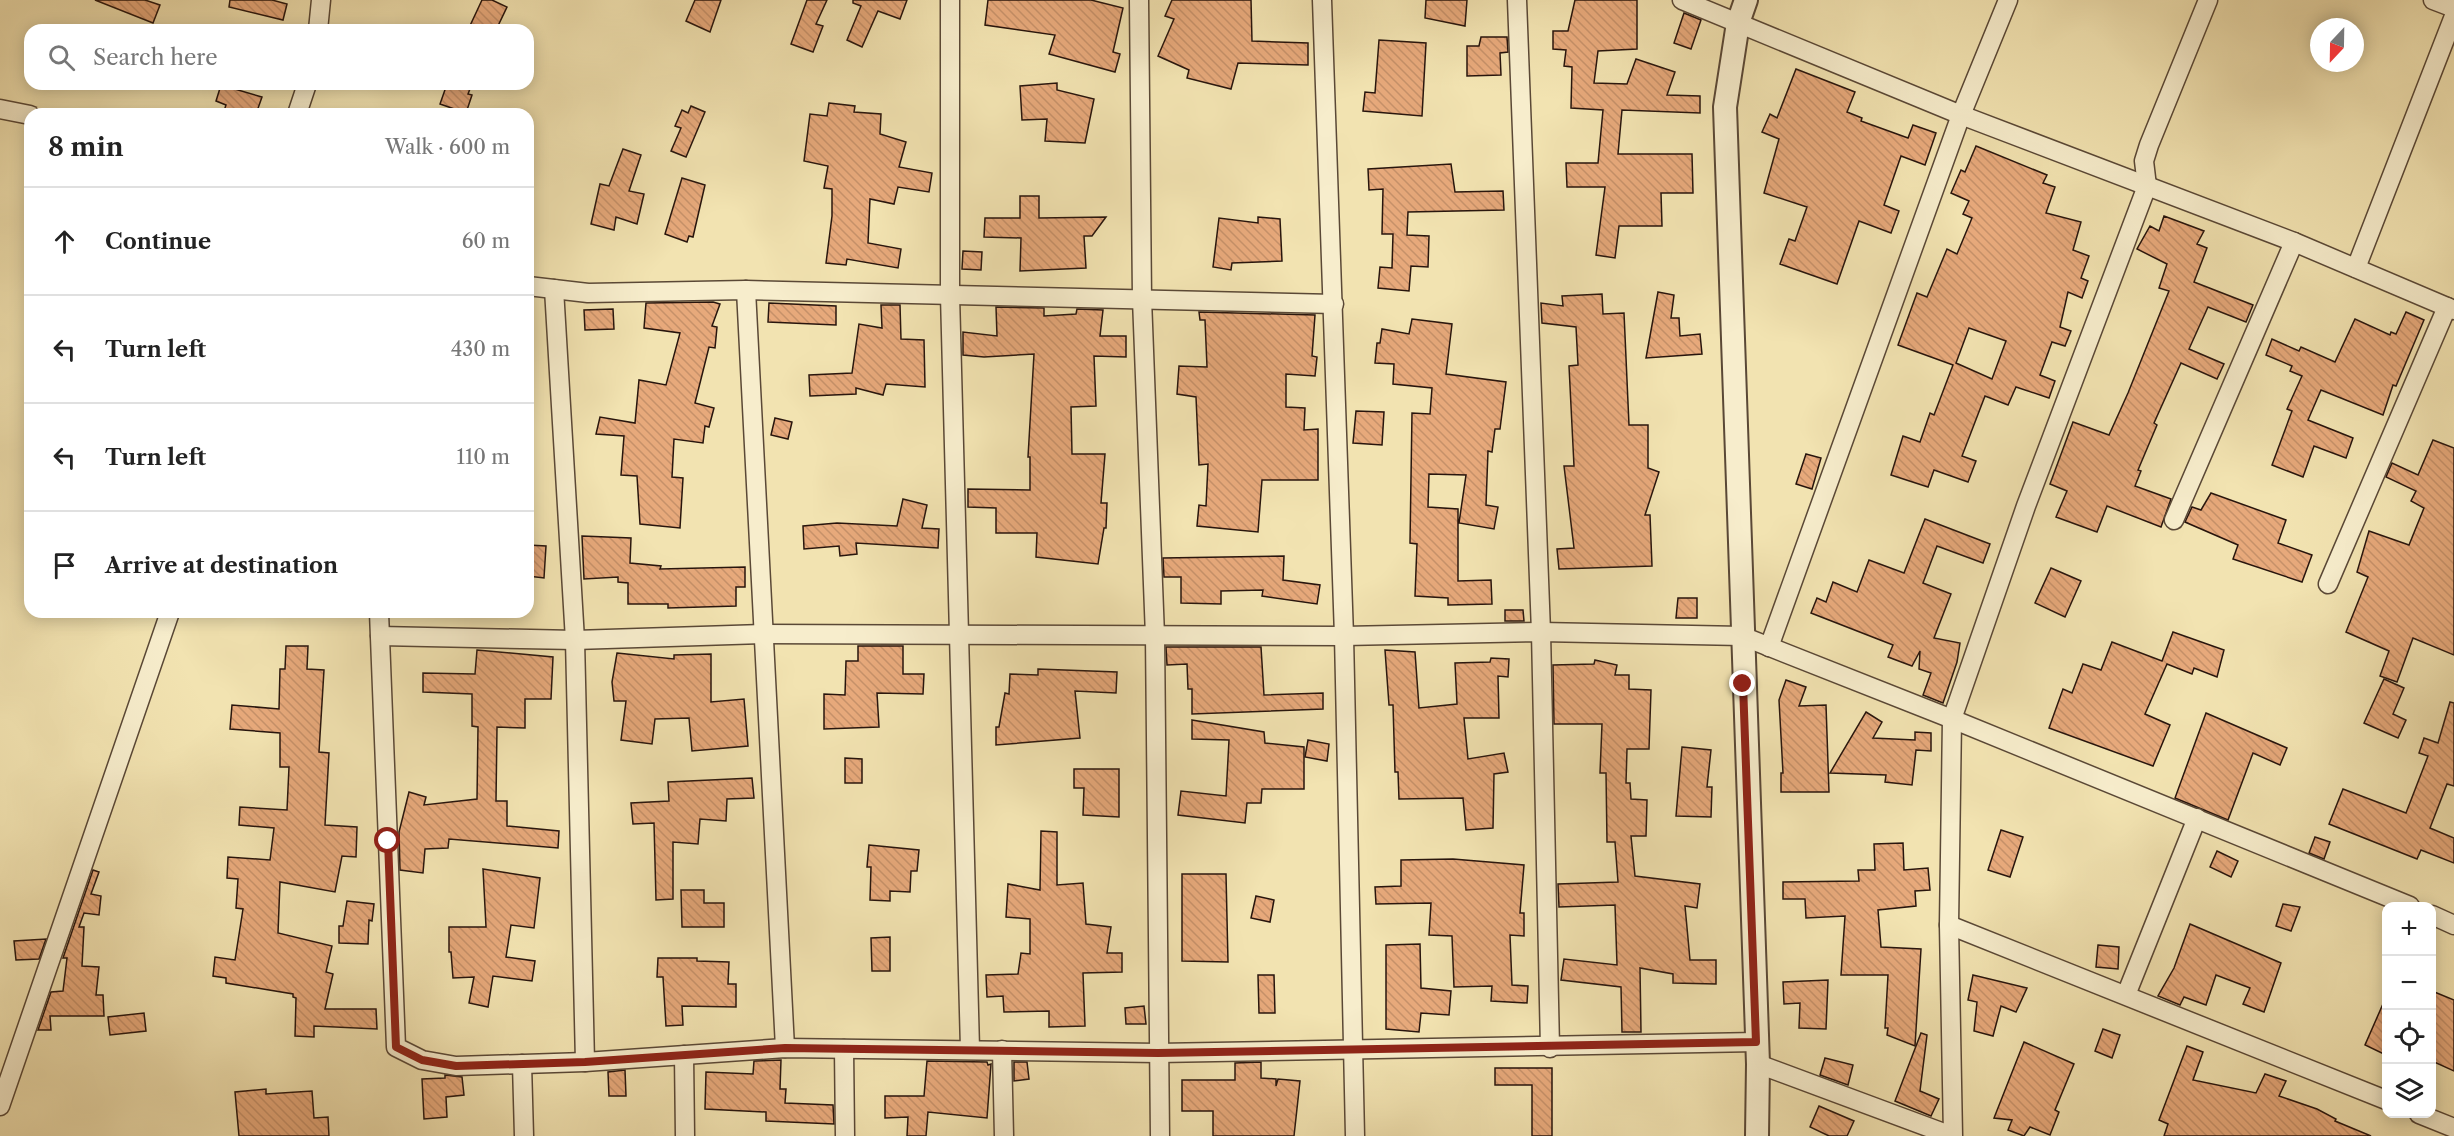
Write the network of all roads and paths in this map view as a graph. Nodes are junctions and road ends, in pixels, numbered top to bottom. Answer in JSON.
{"nodes":[{"id":1,"x":321,"y":0,"type":"edge"},
{"id":2,"x":950,"y":0,"type":"edge"},
{"id":3,"x":1139,"y":0,"type":"edge"},
{"id":4,"x":1322,"y":0,"type":"edge"},
{"id":5,"x":1517,"y":0,"type":"edge"},
{"id":6,"x":1682,"y":0,"type":"edge"},
{"id":7,"x":1746,"y":0,"type":"edge"},
{"id":8,"x":2008,"y":0,"type":"edge"},
{"id":9,"x":2208,"y":0,"type":"edge"},
{"id":10,"x":2433,"y":0,"type":"edge"},
{"id":11,"x":2454,"y":8,"type":"edge"},
{"id":12,"x":2454,"y":16,"type":"edge"},
{"id":13,"x":1738,"y":23,"type":"junction"},
{"id":14,"x":319,"y":24,"type":"edge"},
{"id":15,"x":305,"y":90,"type":"edge"},
{"id":16,"x":299,"y":108,"type":"edge"},
{"id":17,"x":0,"y":109,"type":"edge"},
{"id":18,"x":24,"y":114,"type":"edge"},
{"id":19,"x":1961,"y":115,"type":"junction"},
{"id":20,"x":2147,"y":186,"type":"junction"},
{"id":21,"x":2294,"y":242,"type":"junction"},
{"id":22,"x":2356,"y":268,"type":"junction"},
{"id":23,"x":534,"y":287,"type":"edge"},
{"id":24,"x":554,"y":289,"type":"junction"},
{"id":25,"x":746,"y":290,"type":"junction"},
{"id":26,"x":950,"y":295,"type":"junction"},
{"id":27,"x":1142,"y":299,"type":"junction"},
{"id":28,"x":1334,"y":304,"type":"junction"},
{"id":29,"x":2450,"y":308,"type":"edge"},
{"id":30,"x":2174,"y":520,"type":"dead end"},
{"id":31,"x":2328,"y":584,"type":"dead end"},
{"id":32,"x":168,"y":618,"type":"edge"},
{"id":33,"x":380,"y":618,"type":"edge"},
{"id":34,"x":1541,"y":632,"type":"junction"},
{"id":35,"x":763,"y":634,"type":"junction"},
{"id":36,"x":958,"y":635,"type":"junction"},
{"id":37,"x":381,"y":636,"type":"junction"},
{"id":38,"x":1155,"y":636,"type":"junction"},
{"id":39,"x":1344,"y":636,"type":"junction"},
{"id":40,"x":1742,"y":636,"type":"junction"},
{"id":41,"x":575,"y":640,"type":"junction"},
{"id":42,"x":1769,"y":647,"type":"junction"},
{"id":43,"x":1952,"y":719,"type":"junction"},
{"id":44,"x":2197,"y":818,"type":"junction"},
{"id":45,"x":2400,"y":902,"type":"edge"},
{"id":46,"x":2436,"y":917,"type":"edge"},
{"id":47,"x":1949,"y":925,"type":"junction"},
{"id":48,"x":2454,"y":925,"type":"edge"},
{"id":49,"x":2126,"y":995,"type":"junction"},
{"id":50,"x":785,"y":1048,"type":"junction"},
{"id":51,"x":1550,"y":1048,"type":"junction"},
{"id":52,"x":843,"y":1049,"type":"junction"},
{"id":53,"x":970,"y":1049,"type":"junction"},
{"id":54,"x":1002,"y":1050,"type":"junction"},
{"id":55,"x":1352,"y":1051,"type":"junction"},
{"id":56,"x":1158,"y":1053,"type":"junction"},
{"id":57,"x":1757,"y":1053,"type":"junction"},
{"id":58,"x":684,"y":1056,"type":"junction"},
{"id":59,"x":585,"y":1062,"type":"junction"},
{"id":60,"x":522,"y":1064,"type":"junction"},
{"id":61,"x":2382,"y":1098,"type":"edge"},
{"id":62,"x":0,"y":1106,"type":"edge"},
{"id":63,"x":2431,"y":1118,"type":"edge"},
{"id":64,"x":2454,"y":1128,"type":"edge"},
{"id":65,"x":524,"y":1136,"type":"edge"},
{"id":66,"x":685,"y":1136,"type":"edge"},
{"id":67,"x":845,"y":1136,"type":"edge"},
{"id":68,"x":1004,"y":1136,"type":"edge"},
{"id":69,"x":1160,"y":1136,"type":"edge"},
{"id":70,"x":1355,"y":1136,"type":"edge"},
{"id":71,"x":1757,"y":1136,"type":"edge"},
{"id":72,"x":1952,"y":1136,"type":"edge"}],
"edges":[{"from":1,"to":14,"type":"street"},
{"from":2,"to":26,"type":"street"},
{"from":3,"to":27,"type":"street"},
{"from":4,"to":28,"type":"street"},
{"from":5,"to":34,"type":"street"},
{"from":6,"to":13,"type":"street"},
{"from":7,"to":13,"type":"street"},
{"from":8,"to":19,"type":"street"},
{"from":9,"to":20,"type":"street"},
{"from":10,"to":11,"type":"street"},
{"from":12,"to":22,"type":"street"},
{"from":13,"to":19,"type":"street"},
{"from":13,"to":40,"type":"street"},
{"from":15,"to":16,"type":"street"},
{"from":17,"to":18,"type":"street"},
{"from":19,"to":20,"type":"street"},
{"from":19,"to":42,"type":"street"},
{"from":20,"to":21,"type":"street"},
{"from":20,"to":43,"type":"street"},
{"from":21,"to":22,"type":"street"},
{"from":21,"to":30,"type":"street"},
{"from":22,"to":29,"type":"street"},
{"from":23,"to":24,"type":"street"},
{"from":24,"to":25,"type":"street"},
{"from":24,"to":41,"type":"street"},
{"from":25,"to":26,"type":"street"},
{"from":25,"to":35,"type":"street"},
{"from":26,"to":27,"type":"street"},
{"from":26,"to":36,"type":"street"},
{"from":27,"to":28,"type":"street"},
{"from":27,"to":38,"type":"street"},
{"from":28,"to":39,"type":"street"},
{"from":29,"to":31,"type":"street"},
{"from":32,"to":62,"type":"street"},
{"from":33,"to":37,"type":"street"},
{"from":34,"to":39,"type":"street"},
{"from":34,"to":40,"type":"street"},
{"from":34,"to":51,"type":"street"},
{"from":35,"to":36,"type":"street"},
{"from":35,"to":41,"type":"street"},
{"from":35,"to":50,"type":"street"},
{"from":36,"to":38,"type":"street"},
{"from":36,"to":53,"type":"street"},
{"from":37,"to":41,"type":"street"},
{"from":37,"to":60,"type":"street"},
{"from":38,"to":39,"type":"street"},
{"from":38,"to":56,"type":"street"},
{"from":39,"to":55,"type":"street"},
{"from":40,"to":42,"type":"street"},
{"from":40,"to":57,"type":"street"},
{"from":41,"to":59,"type":"street"},
{"from":42,"to":43,"type":"street"},
{"from":43,"to":44,"type":"street"},
{"from":43,"to":47,"type":"street"},
{"from":44,"to":45,"type":"street"},
{"from":44,"to":49,"type":"street"},
{"from":46,"to":48,"type":"street"},
{"from":47,"to":49,"type":"street"},
{"from":47,"to":72,"type":"street"},
{"from":49,"to":61,"type":"street"},
{"from":50,"to":52,"type":"street"},
{"from":50,"to":58,"type":"street"},
{"from":51,"to":55,"type":"street"},
{"from":51,"to":57,"type":"street"},
{"from":52,"to":53,"type":"street"},
{"from":52,"to":67,"type":"street"},
{"from":53,"to":54,"type":"street"},
{"from":54,"to":56,"type":"street"},
{"from":54,"to":68,"type":"street"},
{"from":55,"to":56,"type":"street"},
{"from":55,"to":70,"type":"street"},
{"from":56,"to":69,"type":"street"},
{"from":57,"to":71,"type":"street"},
{"from":57,"to":72,"type":"street"},
{"from":58,"to":59,"type":"street"},
{"from":58,"to":66,"type":"street"},
{"from":59,"to":60,"type":"street"},
{"from":60,"to":65,"type":"street"},
{"from":63,"to":64,"type":"street"}]}
